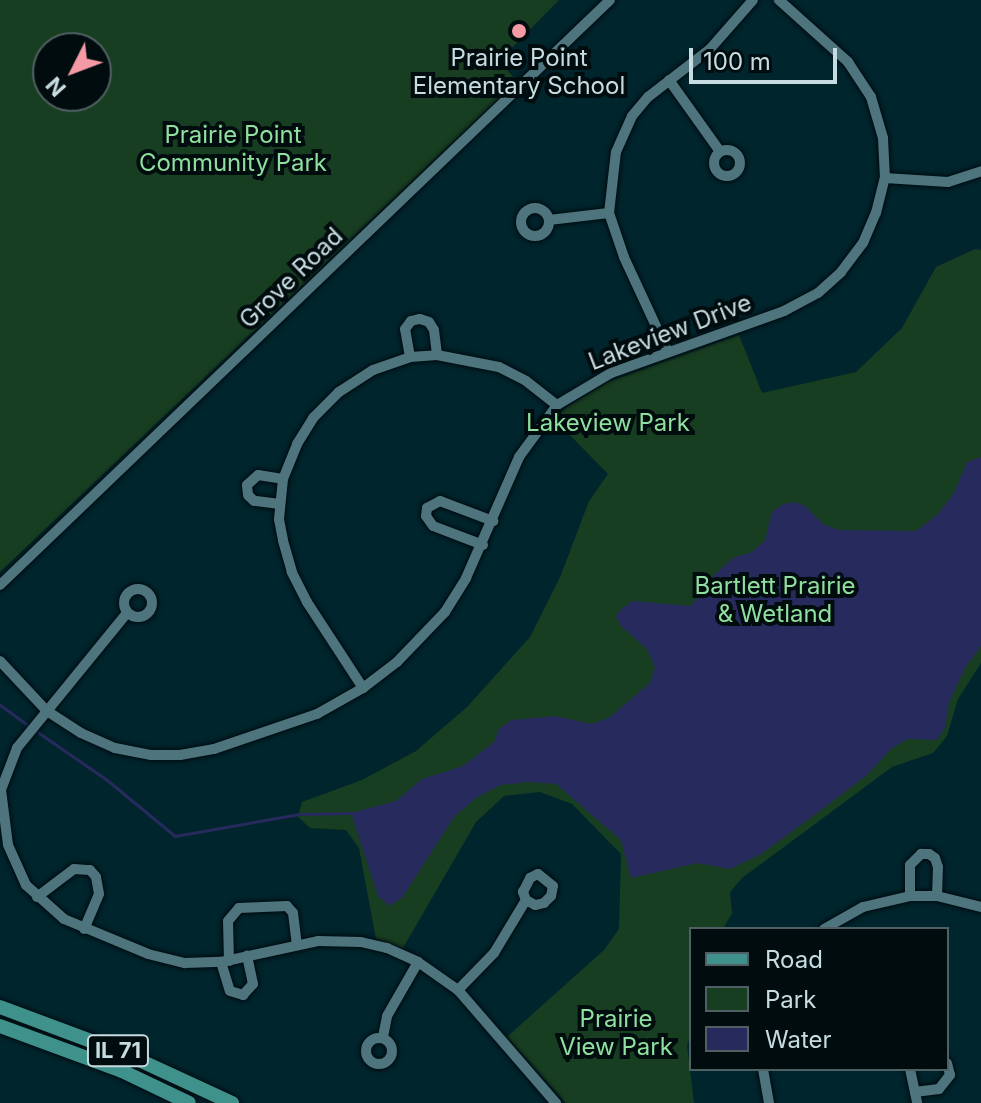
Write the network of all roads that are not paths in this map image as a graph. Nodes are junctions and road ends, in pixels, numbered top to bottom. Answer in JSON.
{"nodes":[{"id":1,"x":610,"y":0,"type":"edge"},
{"id":2,"x":753,"y":0,"type":"edge"},
{"id":3,"x":779,"y":0,"type":"edge"},
{"id":4,"x":669,"y":80,"type":"junction"},
{"id":5,"x":719,"y":150,"type":"dead end"},
{"id":6,"x":981,"y":171,"type":"edge"},
{"id":7,"x":885,"y":178,"type":"junction"},
{"id":8,"x":609,"y":213,"type":"junction"},
{"id":9,"x":549,"y":220,"type":"dead end"},
{"id":10,"x":668,"y":352,"type":"junction"},
{"id":11,"x":437,"y":355,"type":"junction"},
{"id":12,"x":410,"y":357,"type":"junction"},
{"id":13,"x":557,"y":405,"type":"junction"},
{"id":14,"x":283,"y":479,"type":"junction"},
{"id":15,"x":280,"y":504,"type":"junction"},
{"id":16,"x":493,"y":521,"type":"junction"},
{"id":17,"x":483,"y":545,"type":"junction"},
{"id":18,"x":0,"y":585,"type":"edge"},
{"id":19,"x":127,"y":613,"type":"dead end"},
{"id":20,"x":0,"y":661,"type":"edge"},
{"id":21,"x":363,"y":688,"type":"junction"},
{"id":22,"x":47,"y":711,"type":"junction"},
{"id":23,"x":0,"y":790,"type":"edge"},
{"id":24,"x":910,"y":896,"type":"junction"},
{"id":25,"x":937,"y":896,"type":"junction"},
{"id":26,"x":37,"y":897,"type":"junction"},
{"id":27,"x":526,"y":900,"type":"dead end"},
{"id":28,"x":981,"y":907,"type":"edge"},
{"id":29,"x":828,"y":927,"type":"edge"},
{"id":30,"x":84,"y":929,"type":"junction"},
{"id":31,"x":297,"y":944,"type":"junction"},
{"id":32,"x":247,"y":956,"type":"junction"},
{"id":33,"x":225,"y":962,"type":"junction"},
{"id":34,"x":418,"y":962,"type":"junction"},
{"id":35,"x":458,"y":990,"type":"junction"},
{"id":36,"x":0,"y":1007,"type":"edge"},
{"id":37,"x":0,"y":1026,"type":"edge"},
{"id":38,"x":383,"y":1037,"type":"dead end"},
{"id":39,"x":763,"y":1071,"type":"edge"},
{"id":40,"x":910,"y":1071,"type":"edge"},
{"id":41,"x":949,"y":1071,"type":"edge"},
{"id":42,"x":916,"y":1098,"type":"edge"},
{"id":43,"x":548,"y":1101,"type":"edge"},
{"id":44,"x":189,"y":1103,"type":"edge"},
{"id":45,"x":232,"y":1103,"type":"edge"},
{"id":46,"x":769,"y":1103,"type":"edge"}],
"edges":[{"from":1,"to":18,"type":"street","name":"Grove Road"},
{"from":2,"to":4,"type":"street"},
{"from":3,"to":7,"type":"street","name":"Lakeview Drive"},
{"from":4,"to":5,"type":"street"},
{"from":4,"to":8,"type":"street"},
{"from":6,"to":7,"type":"street"},
{"from":7,"to":10,"type":"street","name":"Lakeview Drive"},
{"from":8,"to":9,"type":"street"},
{"from":8,"to":10,"type":"street"},
{"from":10,"to":13,"type":"street","name":"Lakeview Drive"},
{"from":11,"to":12,"type":"street"},
{"from":11,"to":12,"type":"street"},
{"from":11,"to":13,"type":"street"},
{"from":12,"to":14,"type":"street"},
{"from":13,"to":16,"type":"street","name":"Lakeview Drive"},
{"from":14,"to":15,"type":"street"},
{"from":14,"to":15,"type":"street"},
{"from":15,"to":21,"type":"street"},
{"from":16,"to":17,"type":"street","name":"Lakeview Drive"},
{"from":16,"to":17,"type":"street"},
{"from":17,"to":21,"type":"street","name":"Lakeview Drive"},
{"from":19,"to":22,"type":"street"},
{"from":20,"to":22,"type":"street","name":"Lakeview Drive"},
{"from":21,"to":22,"type":"street","name":"Lakeview Drive"},
{"from":22,"to":23,"type":"street"},
{"from":23,"to":26,"type":"street"},
{"from":24,"to":25,"type":"street"},
{"from":24,"to":25,"type":"street"},
{"from":24,"to":29,"type":"street"},
{"from":25,"to":28,"type":"street"},
{"from":26,"to":30,"type":"street"},
{"from":26,"to":30,"type":"street"},
{"from":27,"to":35,"type":"street"},
{"from":30,"to":33,"type":"street"},
{"from":31,"to":32,"type":"street"},
{"from":31,"to":33,"type":"street"},
{"from":31,"to":34,"type":"street"},
{"from":32,"to":33,"type":"street"},
{"from":32,"to":33,"type":"street"},
{"from":34,"to":35,"type":"street"},
{"from":34,"to":38,"type":"street"},
{"from":35,"to":43,"type":"street"},
{"from":36,"to":45,"type":"main road","number":"IL 71"},
{"from":37,"to":44,"type":"main road","number":"IL 71"},
{"from":39,"to":46,"type":"street"},
{"from":40,"to":42,"type":"street"},
{"from":41,"to":42,"type":"street"}]}
